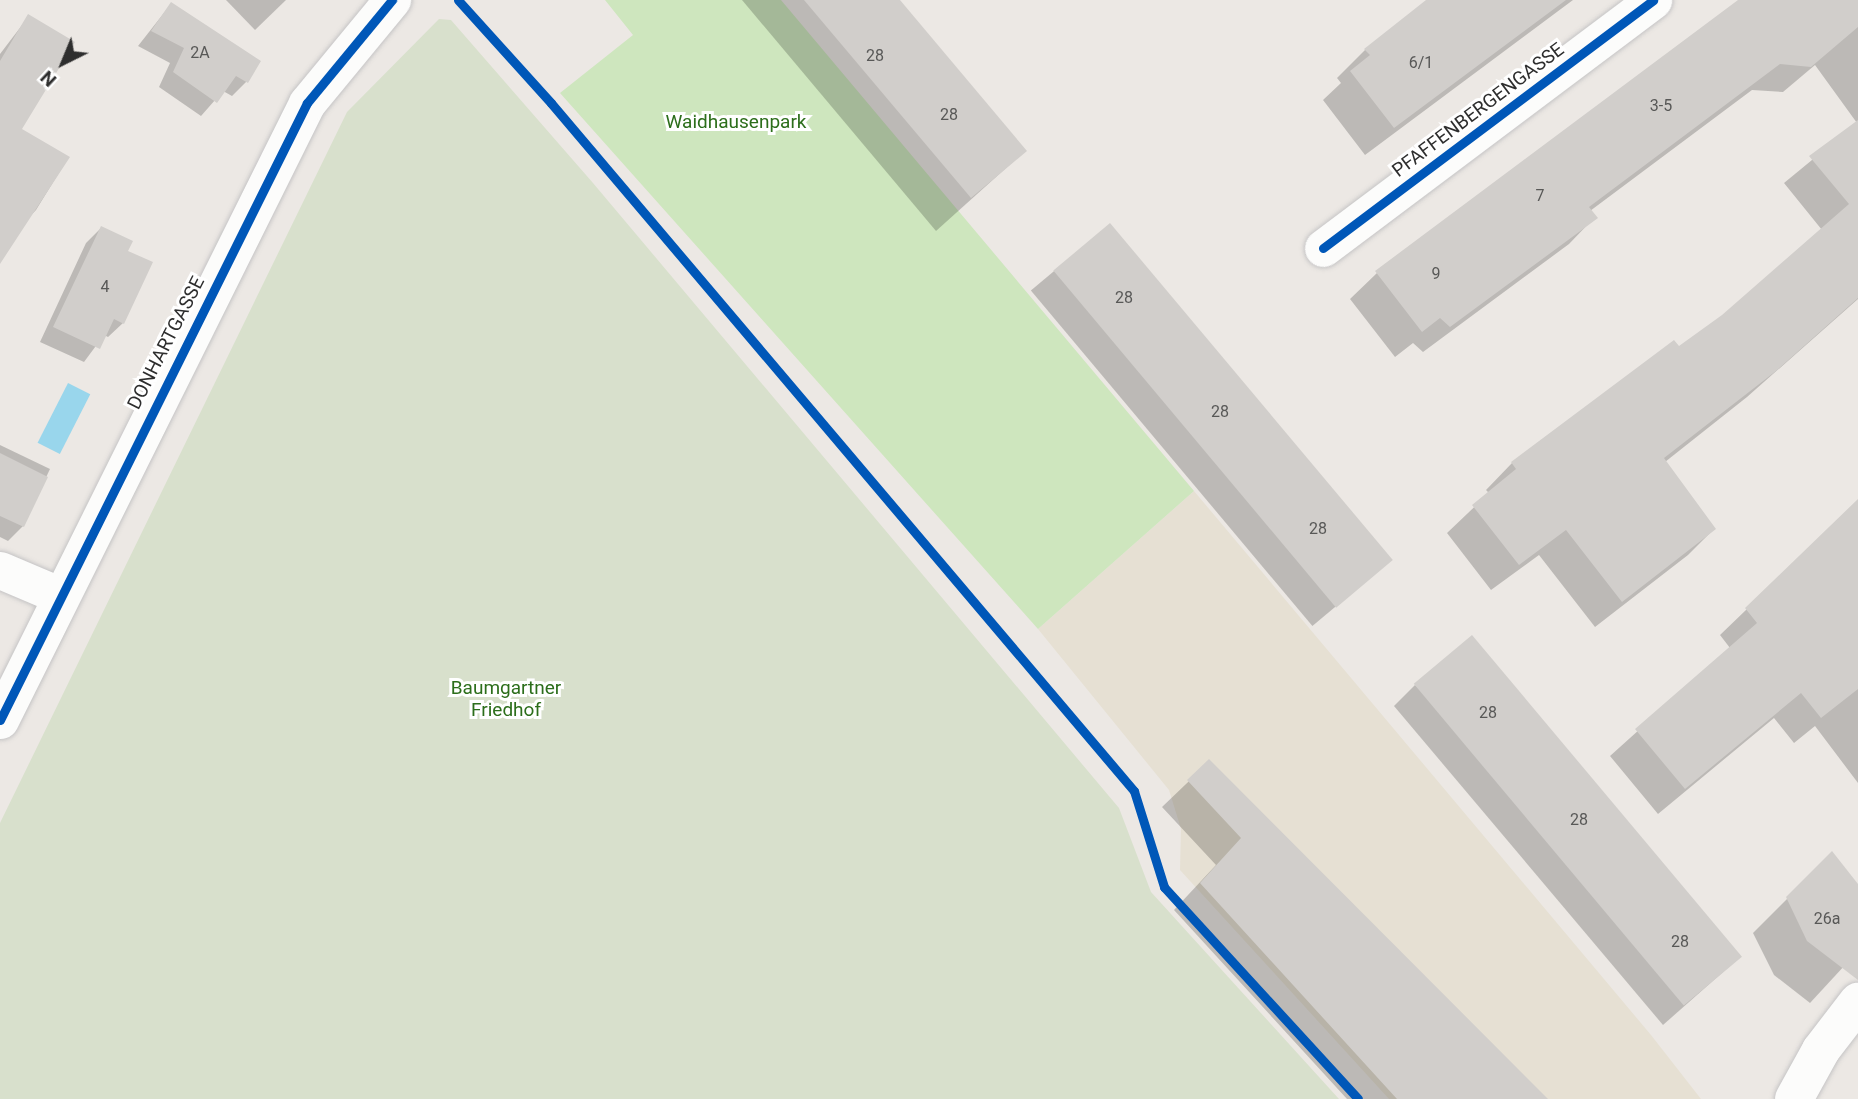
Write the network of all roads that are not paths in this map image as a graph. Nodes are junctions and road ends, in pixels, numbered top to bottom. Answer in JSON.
{"nodes":[{"id":1,"x":392,"y":0,"type":"edge"},
{"id":2,"x":1653,"y":0,"type":"edge"},
{"id":3,"x":1324,"y":248,"type":"dead end"},
{"id":4,"x":0,"y":570,"type":"edge"},
{"id":5,"x":59,"y":595,"type":"junction"},
{"id":6,"x":0,"y":720,"type":"edge"},
{"id":7,"x":1858,"y":1002,"type":"edge"},
{"id":8,"x":1794,"y":1099,"type":"edge"}],
"edges":[{"from":1,"to":5,"type":"street","name":"DONHARTGASSE"},
{"from":2,"to":3,"type":"street","name":"PFAFFENBERGENGASSE"},
{"from":4,"to":5,"type":"street"},
{"from":5,"to":6,"type":"street","name":"DONHARTGASSE"},
{"from":7,"to":8,"type":"street"}]}
